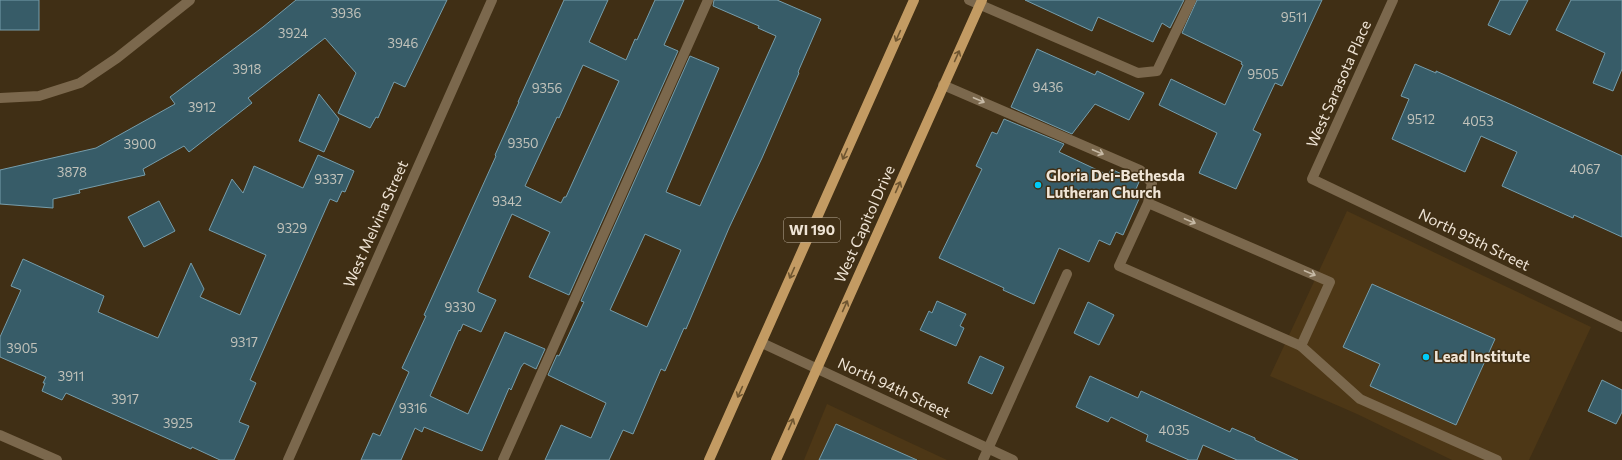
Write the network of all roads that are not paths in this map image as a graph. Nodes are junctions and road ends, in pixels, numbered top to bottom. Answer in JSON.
{"nodes":[{"id":1,"x":190,"y":0,"type":"edge"},
{"id":2,"x":492,"y":0,"type":"edge"},
{"id":3,"x":708,"y":0,"type":"edge"},
{"id":4,"x":914,"y":0,"type":"edge"},
{"id":5,"x":969,"y":0,"type":"edge"},
{"id":6,"x":1191,"y":0,"type":"edge"},
{"id":7,"x":1393,"y":0,"type":"edge"},
{"id":8,"x":980,"y":2,"type":"edge"},
{"id":9,"x":943,"y":85,"type":"junction"},
{"id":10,"x":0,"y":98,"type":"edge"},
{"id":11,"x":1312,"y":179,"type":"joint"},
{"id":12,"x":1148,"y":203,"type":"junction"},
{"id":13,"x":1067,"y":274,"type":"dead end"},
{"id":14,"x":1622,"y":327,"type":"edge"},
{"id":15,"x":762,"y":343,"type":"junction"},
{"id":16,"x":1301,"y":346,"type":"junction"},
{"id":17,"x":816,"y":368,"type":"junction"},
{"id":18,"x":0,"y":435,"type":"edge"},
{"id":19,"x":988,"y":448,"type":"junction"},
{"id":20,"x":57,"y":460,"type":"edge"},
{"id":21,"x":288,"y":460,"type":"edge"},
{"id":22,"x":503,"y":460,"type":"edge"},
{"id":23,"x":709,"y":460,"type":"edge"},
{"id":24,"x":776,"y":460,"type":"edge"},
{"id":25,"x":983,"y":460,"type":"edge"},
{"id":26,"x":1013,"y":460,"type":"edge"},
{"id":27,"x":1498,"y":460,"type":"edge"}],
"edges":[{"from":1,"to":10,"type":"street"},
{"from":2,"to":21,"type":"street","name":"West Melvina Street"},
{"from":3,"to":22,"type":"street"},
{"from":4,"to":15,"type":"main road","number":"WI 190","one_way":true},
{"from":5,"to":8,"type":"street"},
{"from":6,"to":8,"type":"street"},
{"from":7,"to":11,"type":"street","name":"West Sarasota Place"},
{"from":9,"to":8,"type":"main road","name":"West Capitol Drive","one_way":true},
{"from":9,"to":12,"type":"street","one_way":true},
{"from":17,"to":9,"type":"main road","name":"West Capitol Drive","one_way":true},
{"from":11,"to":14,"type":"street","name":"North 95th Street"},
{"from":12,"to":16,"type":"street"},
{"from":12,"to":16,"type":"street","one_way":true},
{"from":13,"to":19,"type":"street"},
{"from":15,"to":17,"type":"street","name":"North 94th Street"},
{"from":15,"to":23,"type":"main road","number":"WI 190","one_way":true},
{"from":16,"to":27,"type":"street"},
{"from":17,"to":19,"type":"street","name":"North 94th Street"},
{"from":24,"to":17,"type":"main road","name":"West Capitol Drive","one_way":true},
{"from":18,"to":20,"type":"street"},
{"from":19,"to":25,"type":"street"},
{"from":19,"to":26,"type":"street","name":"North 94th Street"}]}
